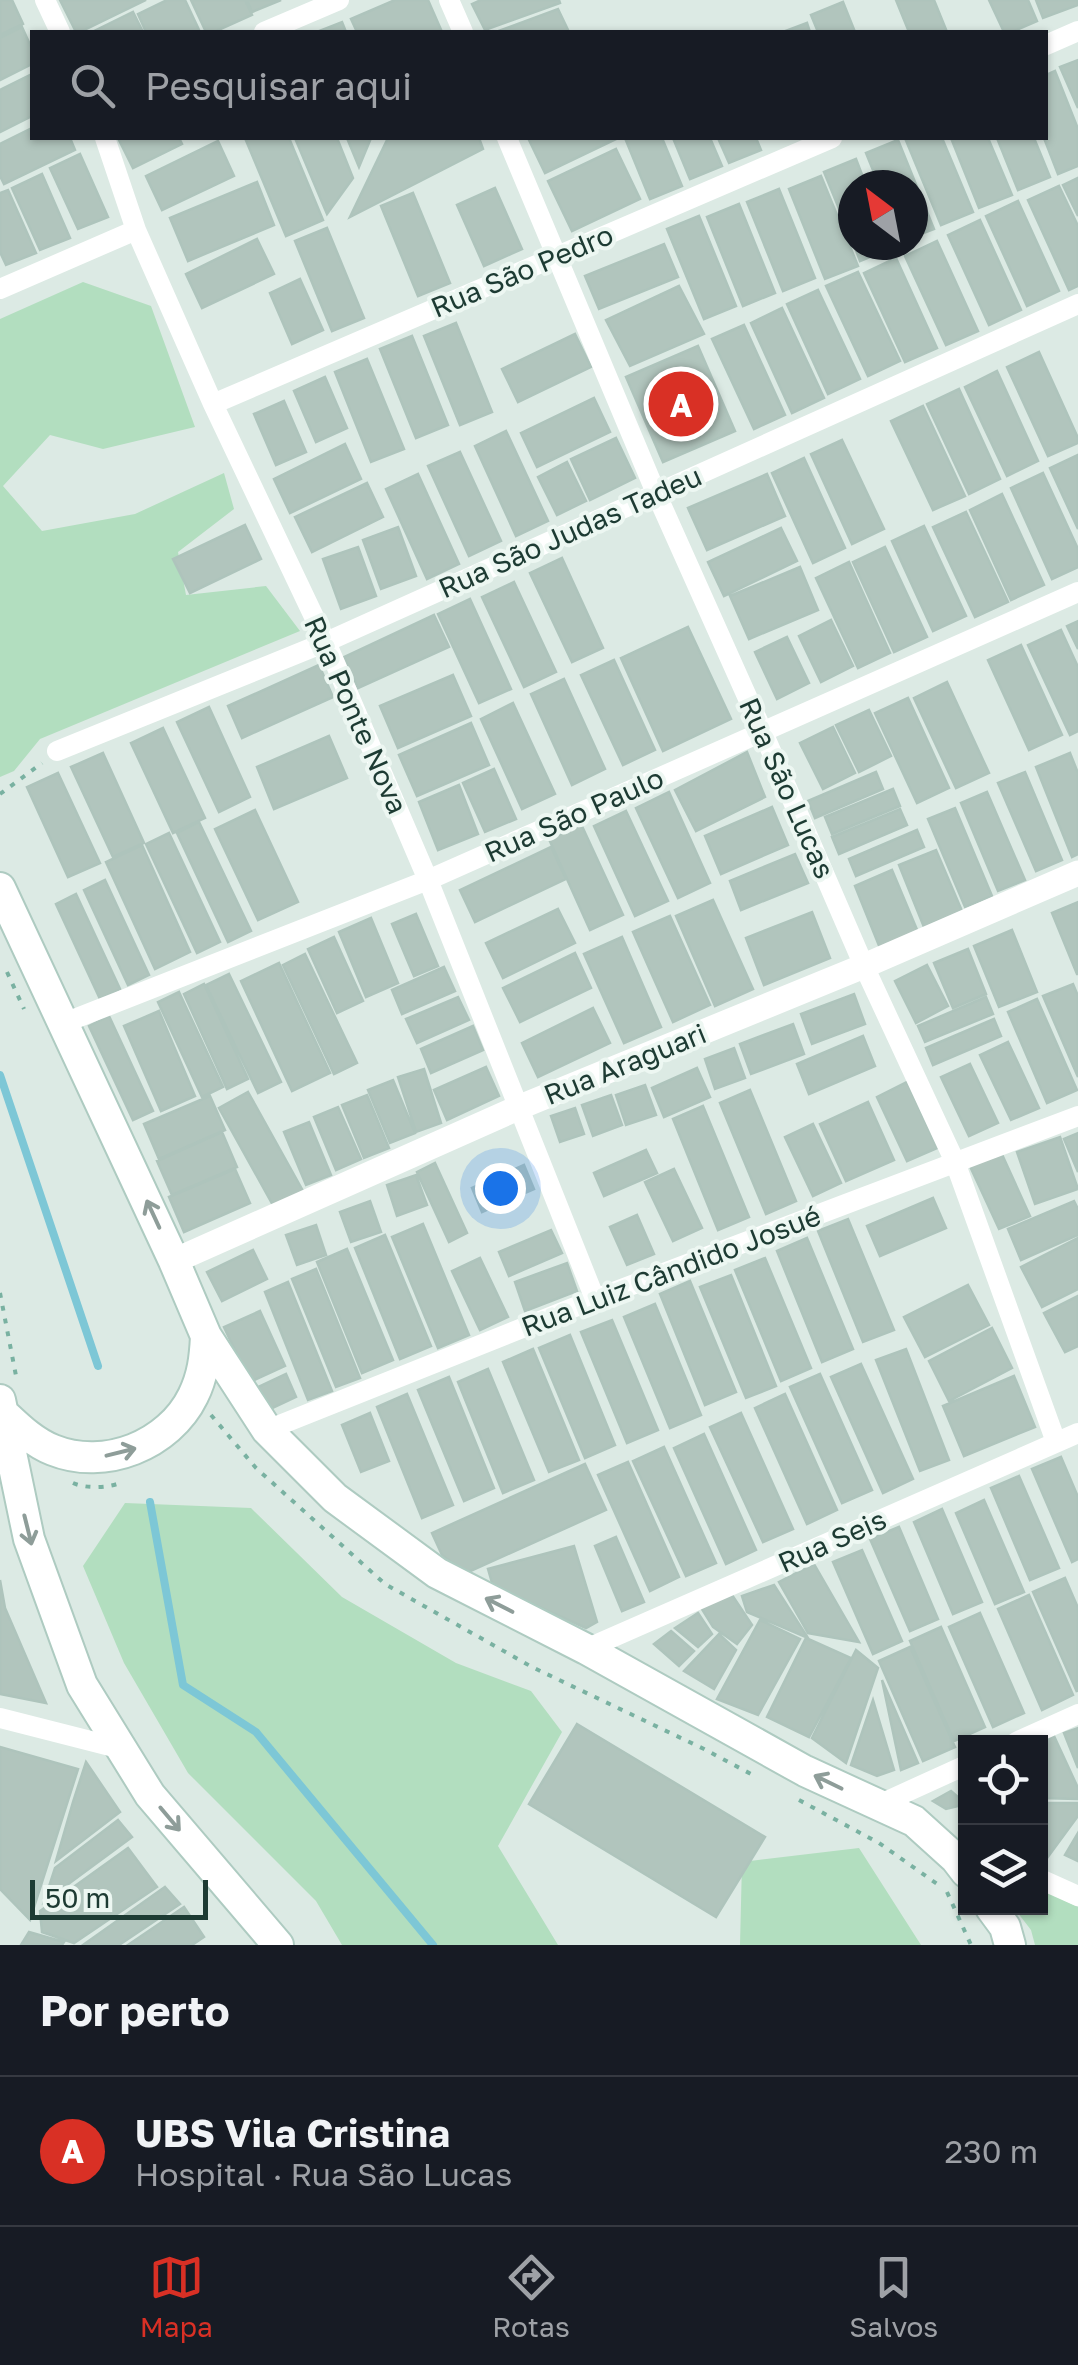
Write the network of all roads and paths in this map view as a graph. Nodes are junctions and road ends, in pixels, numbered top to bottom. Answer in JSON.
{"nodes":[{"id":1,"x":45,"y":0,"type":"edge"},
{"id":2,"x":338,"y":0,"type":"edge"},
{"id":3,"x":449,"y":0,"type":"edge"},
{"id":4,"x":59,"y":30,"type":"edge"},
{"id":5,"x":269,"y":30,"type":"edge"},
{"id":6,"x":462,"y":30,"type":"edge"},
{"id":7,"x":1078,"y":31,"type":"edge"},
{"id":8,"x":1048,"y":44,"type":"edge"},
{"id":9,"x":106,"y":140,"type":"edge"},
{"id":10,"x":508,"y":140,"type":"edge"},
{"id":11,"x":827,"y":140,"type":"edge"},
{"id":12,"x":136,"y":230,"type":"junction"},
{"id":13,"x":557,"y":256,"type":"junction"},
{"id":14,"x":0,"y":289,"type":"edge"},
{"id":15,"x":1078,"y":304,"type":"edge"},
{"id":16,"x":213,"y":404,"type":"junction"},
{"id":17,"x":656,"y":493,"type":"junction"},
{"id":18,"x":1078,"y":592,"type":"edge"},
{"id":19,"x":326,"y":642,"type":"junction"},
{"id":20,"x":762,"y":730,"type":"junction"},
{"id":21,"x":57,"y":751,"type":"joint"},
{"id":22,"x":0,"y":794,"type":"edge"},
{"id":23,"x":1078,"y":873,"type":"edge"},
{"id":24,"x":428,"y":880,"type":"junction"},
{"id":25,"x":5,"y":902,"type":"edge"},
{"id":26,"x":864,"y":966,"type":"junction"},
{"id":27,"x":6,"y":968,"type":"dead end"},
{"id":28,"x":28,"y":1018,"type":"dead end"},
{"id":29,"x":64,"y":1023,"type":"junction"},
{"id":30,"x":520,"y":1107,"type":"junction"},
{"id":31,"x":1078,"y":1116,"type":"edge"},
{"id":32,"x":954,"y":1162,"type":"junction"},
{"id":33,"x":174,"y":1260,"type":"junction"},
{"id":34,"x":0,"y":1292,"type":"edge"},
{"id":35,"x":595,"y":1299,"type":"junction"},
{"id":36,"x":206,"y":1336,"type":"junction"},
{"id":37,"x":7,"y":1402,"type":"edge"},
{"id":38,"x":208,"y":1411,"type":"dead end"},
{"id":39,"x":266,"y":1430,"type":"junction"},
{"id":40,"x":1078,"y":1432,"type":"edge"},
{"id":41,"x":1056,"y":1442,"type":"junction"},
{"id":42,"x":130,"y":1477,"type":"dead end"},
{"id":43,"x":64,"y":1479,"type":"dead end"},
{"id":44,"x":586,"y":1649,"type":"junction"},
{"id":45,"x":1078,"y":1714,"type":"edge"},
{"id":46,"x":0,"y":1718,"type":"edge"},
{"id":47,"x":1032,"y":1735,"type":"edge"},
{"id":48,"x":122,"y":1749,"type":"junction"},
{"id":49,"x":958,"y":1769,"type":"edge"},
{"id":50,"x":757,"y":1778,"type":"dead end"},
{"id":51,"x":792,"y":1796,"type":"dead end"},
{"id":52,"x":876,"y":1806,"type":"junction"},
{"id":53,"x":914,"y":1821,"type":"junction"},
{"id":54,"x":958,"y":1840,"type":"edge"},
{"id":55,"x":958,"y":1862,"type":"edge"},
{"id":56,"x":1048,"y":1883,"type":"edge"},
{"id":57,"x":1078,"y":1896,"type":"edge"},
{"id":58,"x":996,"y":1915,"type":"edge"},
{"id":59,"x":278,"y":1945,"type":"edge"},
{"id":60,"x":972,"y":1945,"type":"edge"},
{"id":61,"x":1010,"y":1945,"type":"edge"}],
"edges":[{"from":1,"to":4,"type":"street"},
{"from":2,"to":5,"type":"street"},
{"from":3,"to":6,"type":"street"},
{"from":7,"to":8,"type":"street"},
{"from":9,"to":12,"type":"street","name":"Rua Ponte Nova"},
{"from":10,"to":13,"type":"street","name":"Rua São Lucas"},
{"from":11,"to":13,"type":"street","name":"Rua São Pedro"},
{"from":12,"to":14,"type":"street"},
{"from":12,"to":16,"type":"street","name":"Rua Ponte Nova"},
{"from":13,"to":16,"type":"street","name":"Rua São Pedro"},
{"from":13,"to":17,"type":"street","name":"Rua São Lucas"},
{"from":15,"to":17,"type":"street","name":"Rua São Judas Tadeu"},
{"from":16,"to":19,"type":"street","name":"Rua Ponte Nova"},
{"from":17,"to":19,"type":"street","name":"Rua São Judas Tadeu"},
{"from":17,"to":20,"type":"street","name":"Rua São Lucas"},
{"from":18,"to":20,"type":"street","name":"Rua São Paulo"},
{"from":19,"to":21,"type":"street","name":"Rua São Judas Tadeu"},
{"from":19,"to":24,"type":"street","name":"Rua Ponte Nova"},
{"from":20,"to":24,"type":"street","name":"Rua São Paulo"},
{"from":20,"to":26,"type":"street","name":"Rua São Lucas"},
{"from":21,"to":22,"type":"path"},
{"from":23,"to":26,"type":"street","name":"Rua Araguari"},
{"from":24,"to":29,"type":"street","name":"Rua São Paulo"},
{"from":24,"to":30,"type":"street","name":"Rua Ponte Nova"},
{"from":25,"to":29,"type":"main road"},
{"from":26,"to":30,"type":"street","name":"Rua Araguari"},
{"from":26,"to":32,"type":"street","name":"Rua São Lucas"},
{"from":27,"to":28,"type":"path"},
{"from":33,"to":29,"type":"main road","one_way":true},
{"from":30,"to":33,"type":"street","name":"Rua Araguari"},
{"from":30,"to":35,"type":"street","name":"Rua Ponte Nova"},
{"from":31,"to":32,"type":"street","name":"Rua Luiz Cândido Josué"},
{"from":32,"to":35,"type":"street","name":"Rua Luiz Cândido Josué"},
{"from":32,"to":41,"type":"street","name":"Rua São Lucas"},
{"from":33,"to":36,"type":"main road"},
{"from":34,"to":37,"type":"path"},
{"from":35,"to":39,"type":"street","name":"Rua Luiz Cândido Josué"},
{"from":37,"to":36,"type":"main road","one_way":true},
{"from":36,"to":39,"type":"main road"},
{"from":37,"to":48,"type":"main road","one_way":true},
{"from":38,"to":50,"type":"path"},
{"from":44,"to":39,"type":"main road","one_way":true},
{"from":40,"to":41,"type":"street","name":"Rua Seis"},
{"from":41,"to":44,"type":"street","name":"Rua Seis"},
{"from":42,"to":43,"type":"path"},
{"from":52,"to":44,"type":"main road","one_way":true},
{"from":45,"to":47,"type":"street"},
{"from":46,"to":48,"type":"street"},
{"from":48,"to":59,"type":"main road","one_way":true},
{"from":49,"to":52,"type":"street"},
{"from":51,"to":60,"type":"path"},
{"from":52,"to":53,"type":"main road"},
{"from":53,"to":54,"type":"street"},
{"from":53,"to":55,"type":"main road"},
{"from":56,"to":57,"type":"street"},
{"from":58,"to":61,"type":"main road"}]}
